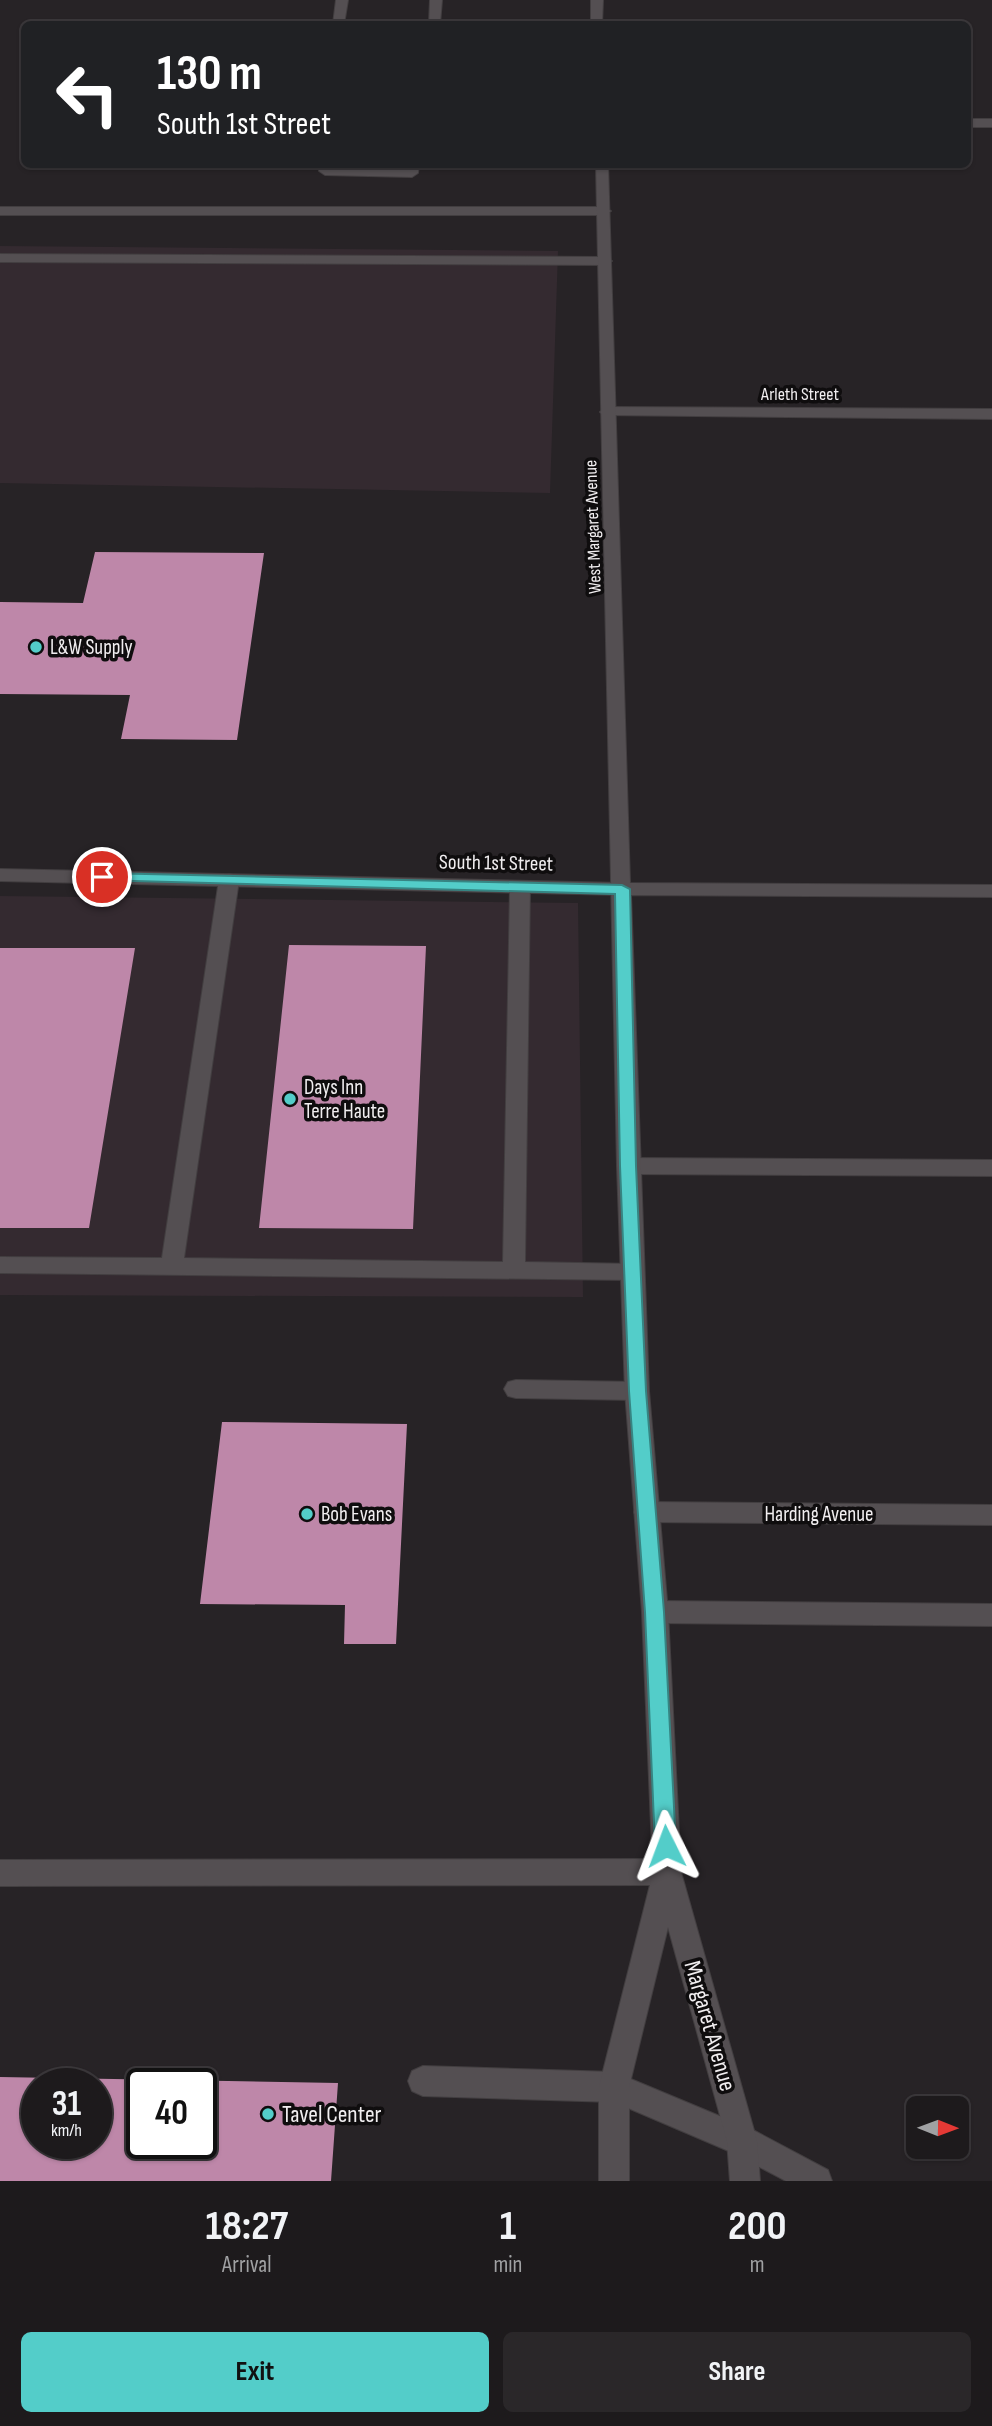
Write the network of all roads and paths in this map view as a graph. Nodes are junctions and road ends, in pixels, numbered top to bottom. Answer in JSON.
{"nodes":[{"id":1,"x":342,"y":0,"type":"edge"},
{"id":2,"x":436,"y":0,"type":"edge"},
{"id":3,"x":597,"y":0,"type":"edge"},
{"id":4,"x":340,"y":21,"type":"edge"},
{"id":5,"x":435,"y":21,"type":"edge"},
{"id":6,"x":597,"y":21,"type":"edge"},
{"id":7,"x":971,"y":123,"type":"edge"},
{"id":8,"x":992,"y":123,"type":"edge"},
{"id":9,"x":325,"y":168,"type":"edge"},
{"id":10,"x":413,"y":168,"type":"edge"},
{"id":11,"x":602,"y":168,"type":"edge"},
{"id":12,"x":0,"y":211,"type":"edge"},
{"id":13,"x":604,"y":211,"type":"junction"},
{"id":14,"x":0,"y":258,"type":"edge"},
{"id":15,"x":605,"y":261,"type":"junction"},
{"id":16,"x":608,"y":412,"type":"junction"},
{"id":17,"x":992,"y":414,"type":"edge"},
{"id":18,"x":0,"y":875,"type":"edge"},
{"id":19,"x":229,"y":880,"type":"junction"},
{"id":20,"x":520,"y":887,"type":"junction"},
{"id":21,"x":622,"y":889,"type":"junction"},
{"id":22,"x":992,"y":891,"type":"edge"},
{"id":23,"x":628,"y":1166,"type":"junction"},
{"id":24,"x":992,"y":1168,"type":"edge"},
{"id":25,"x":0,"y":1265,"type":"edge"},
{"id":26,"x":173,"y":1266,"type":"junction"},
{"id":27,"x":514,"y":1271,"type":"junction"},
{"id":28,"x":633,"y":1272,"type":"junction"},
{"id":29,"x":516,"y":1389,"type":"dead end"},
{"id":30,"x":638,"y":1391,"type":"junction"},
{"id":31,"x":646,"y":1512,"type":"junction"},
{"id":32,"x":992,"y":1515,"type":"edge"},
{"id":33,"x":654,"y":1612,"type":"junction"},
{"id":34,"x":992,"y":1615,"type":"edge"},
{"id":35,"x":667,"y":1872,"type":"junction"},
{"id":36,"x":0,"y":1873,"type":"edge"},
{"id":37,"x":422,"y":2081,"type":"dead end"},
{"id":38,"x":614,"y":2087,"type":"junction"},
{"id":39,"x":743,"y":2141,"type":"junction"},
{"id":40,"x":614,"y":2181,"type":"edge"},
{"id":41,"x":746,"y":2181,"type":"edge"},
{"id":42,"x":817,"y":2181,"type":"edge"}],
"edges":[{"from":1,"to":4,"type":"street"},
{"from":2,"to":5,"type":"street"},
{"from":3,"to":6,"type":"street"},
{"from":7,"to":8,"type":"street"},
{"from":9,"to":10,"type":"street"},
{"from":11,"to":13,"type":"street","name":"West Margaret Avenue"},
{"from":12,"to":13,"type":"street"},
{"from":13,"to":15,"type":"street","name":"West Margaret Avenue"},
{"from":14,"to":15,"type":"street"},
{"from":15,"to":16,"type":"street","name":"West Margaret Avenue"},
{"from":16,"to":17,"type":"street","name":"Arleth Street"},
{"from":16,"to":21,"type":"street","name":"West Margaret Avenue"},
{"from":18,"to":19,"type":"street","name":"South 1st Street"},
{"from":19,"to":20,"type":"street","name":"South 1st Street"},
{"from":19,"to":26,"type":"street"},
{"from":20,"to":21,"type":"street","name":"South 1st Street"},
{"from":20,"to":27,"type":"street"},
{"from":21,"to":22,"type":"street","name":"South 1st Street"},
{"from":21,"to":23,"type":"street","name":"Margaret Avenue"},
{"from":23,"to":24,"type":"street"},
{"from":23,"to":28,"type":"street","name":"Margaret Avenue"},
{"from":25,"to":26,"type":"street"},
{"from":26,"to":27,"type":"street"},
{"from":27,"to":28,"type":"street"},
{"from":28,"to":30,"type":"street","name":"Margaret Avenue"},
{"from":29,"to":30,"type":"street"},
{"from":30,"to":31,"type":"street","name":"Margaret Avenue"},
{"from":31,"to":32,"type":"street","name":"Harding Avenue"},
{"from":31,"to":33,"type":"street","name":"Margaret Avenue"},
{"from":33,"to":34,"type":"street"},
{"from":33,"to":35,"type":"street","name":"Margaret Avenue"},
{"from":35,"to":36,"type":"street"},
{"from":35,"to":38,"type":"street","name":"Margaret Avenue"},
{"from":35,"to":39,"type":"street","name":"Margaret Avenue"},
{"from":37,"to":38,"type":"street"},
{"from":38,"to":39,"type":"street"},
{"from":38,"to":40,"type":"street","name":"Margaret Avenue"},
{"from":39,"to":41,"type":"street","name":"Margaret Avenue"},
{"from":39,"to":42,"type":"street"}]}
